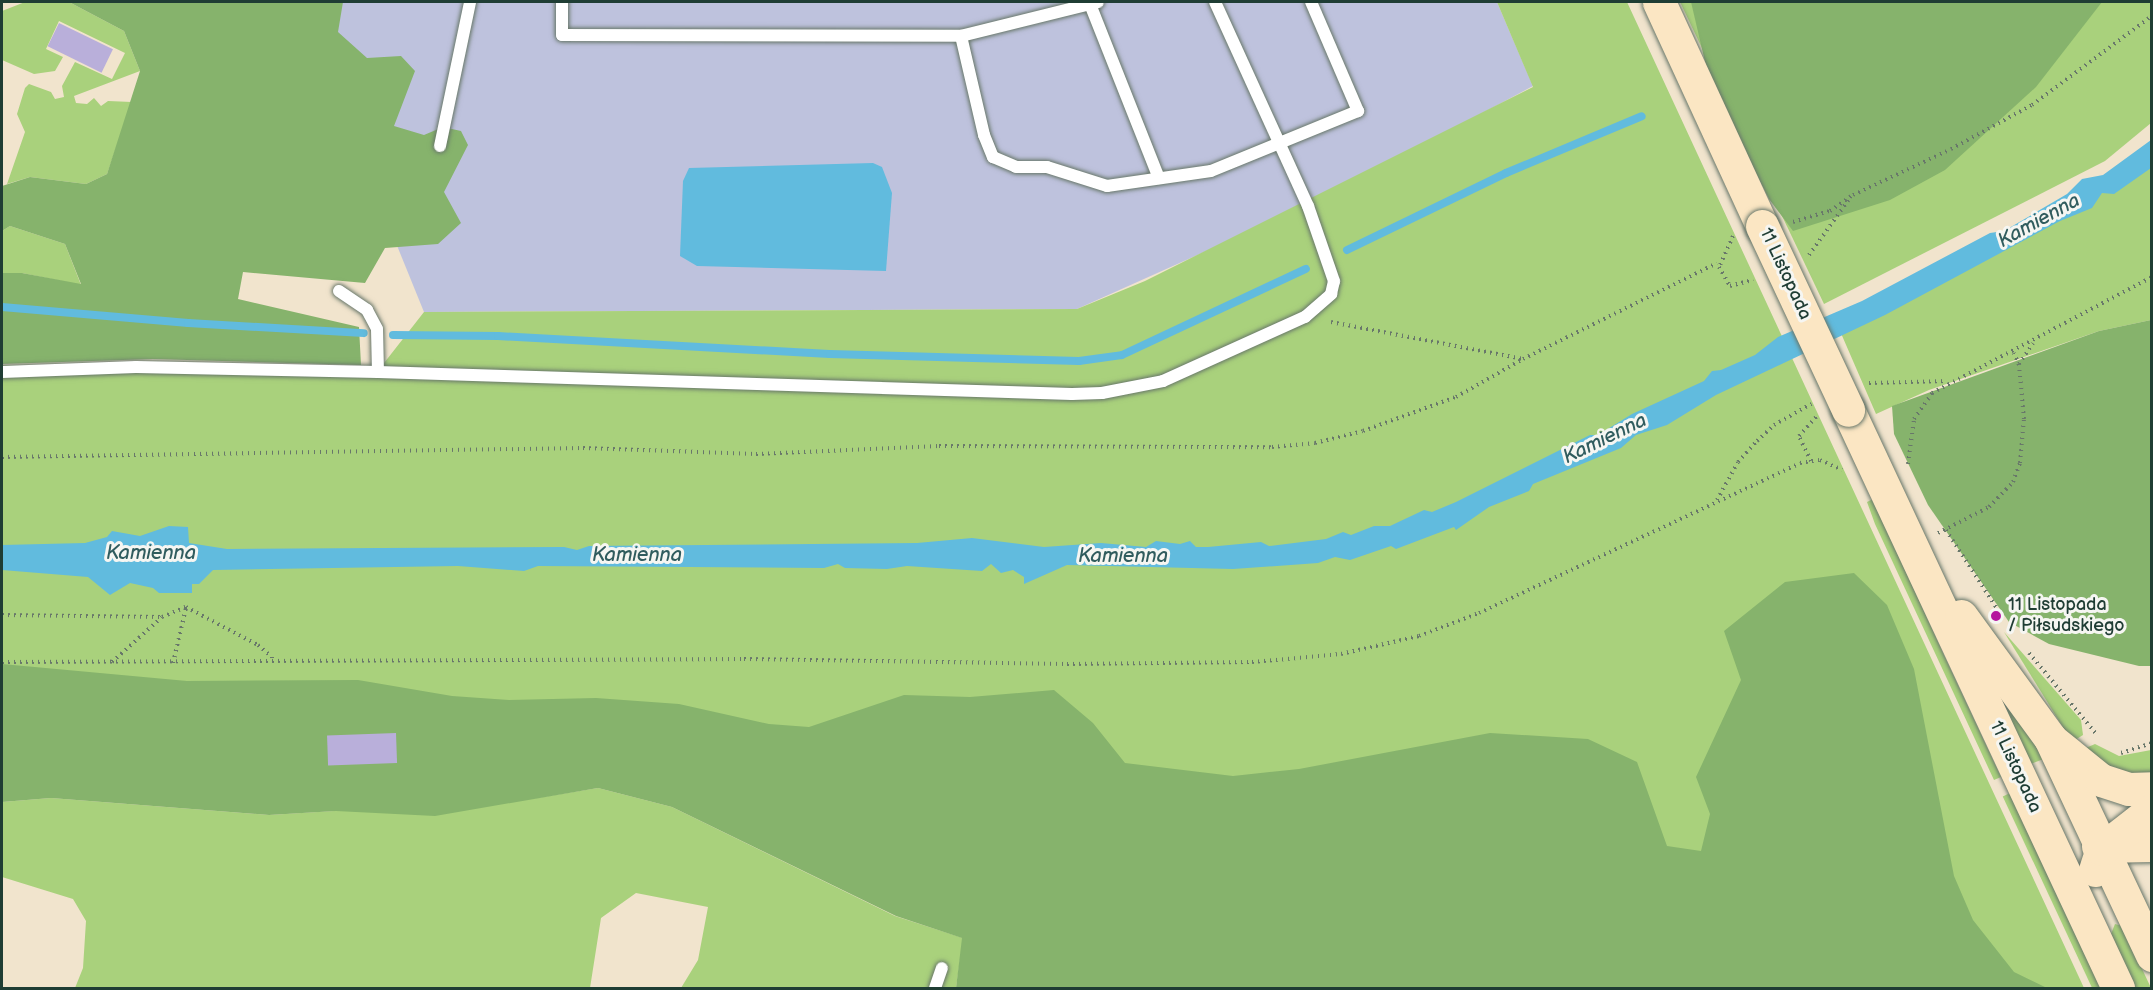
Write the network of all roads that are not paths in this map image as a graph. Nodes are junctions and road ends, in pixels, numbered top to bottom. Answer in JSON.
{"nodes":[{"id":1,"x":470,"y":2,"type":"edge"},
{"id":2,"x":562,"y":2,"type":"edge"},
{"id":3,"x":1215,"y":2,"type":"edge"},
{"id":4,"x":1311,"y":2,"type":"edge"},
{"id":5,"x":1659,"y":2,"type":"edge"},
{"id":6,"x":1094,"y":3,"type":"edge"},
{"id":7,"x":962,"y":36,"type":"junction"},
{"id":8,"x":1279,"y":143,"type":"junction"},
{"id":9,"x":440,"y":146,"type":"dead end"},
{"id":10,"x":1159,"y":178,"type":"junction"},
{"id":11,"x":339,"y":291,"type":"dead end"},
{"id":12,"x":2,"y":372,"type":"edge"},
{"id":13,"x":378,"y":372,"type":"junction"},
{"id":14,"x":1913,"y":545,"type":"junction"},
{"id":15,"x":2050,"y":738,"type":"junction"},
{"id":16,"x":2151,"y":788,"type":"edge"},
{"id":17,"x":2025,"y":790,"type":"junction"},
{"id":18,"x":2151,"y":810,"type":"edge"},
{"id":19,"x":2151,"y":845,"type":"edge"},
{"id":20,"x":2102,"y":849,"type":"junction"},
{"id":21,"x":2092,"y":933,"type":"junction"},
{"id":22,"x":2151,"y":955,"type":"edge"},
{"id":23,"x":942,"y":968,"type":"dead end"},
{"id":24,"x":935,"y":988,"type":"edge"},
{"id":25,"x":2118,"y":988,"type":"edge"}],
"edges":[{"from":1,"to":9,"type":"lane"},
{"from":2,"to":7,"type":"lane"},
{"from":3,"to":8,"type":"lane"},
{"from":4,"to":8,"type":"lane"},
{"from":5,"to":14,"type":"street","name":"11 Listopada","bridge":true},
{"from":6,"to":7,"type":"lane"},
{"from":6,"to":10,"type":"lane"},
{"from":7,"to":10,"type":"lane"},
{"from":8,"to":10,"type":"lane"},
{"from":8,"to":13,"type":"lane"},
{"from":11,"to":13,"type":"lane"},
{"from":12,"to":13,"type":"lane"},
{"from":14,"to":15,"type":"street","name":"11 Listopada"},
{"from":14,"to":17,"type":"street","name":"11 Listopada"},
{"from":15,"to":16,"type":"street"},
{"from":15,"to":20,"type":"street","name":"11 Listopada"},
{"from":17,"to":20,"type":"street"},
{"from":17,"to":21,"type":"street","name":"11 Listopada"},
{"from":18,"to":20,"type":"street"},
{"from":19,"to":20,"type":"street"},
{"from":20,"to":21,"type":"street"},
{"from":20,"to":22,"type":"street","name":"11 Listopada"},
{"from":21,"to":25,"type":"street","name":"11 Listopada"},
{"from":23,"to":24,"type":"lane"}]}
